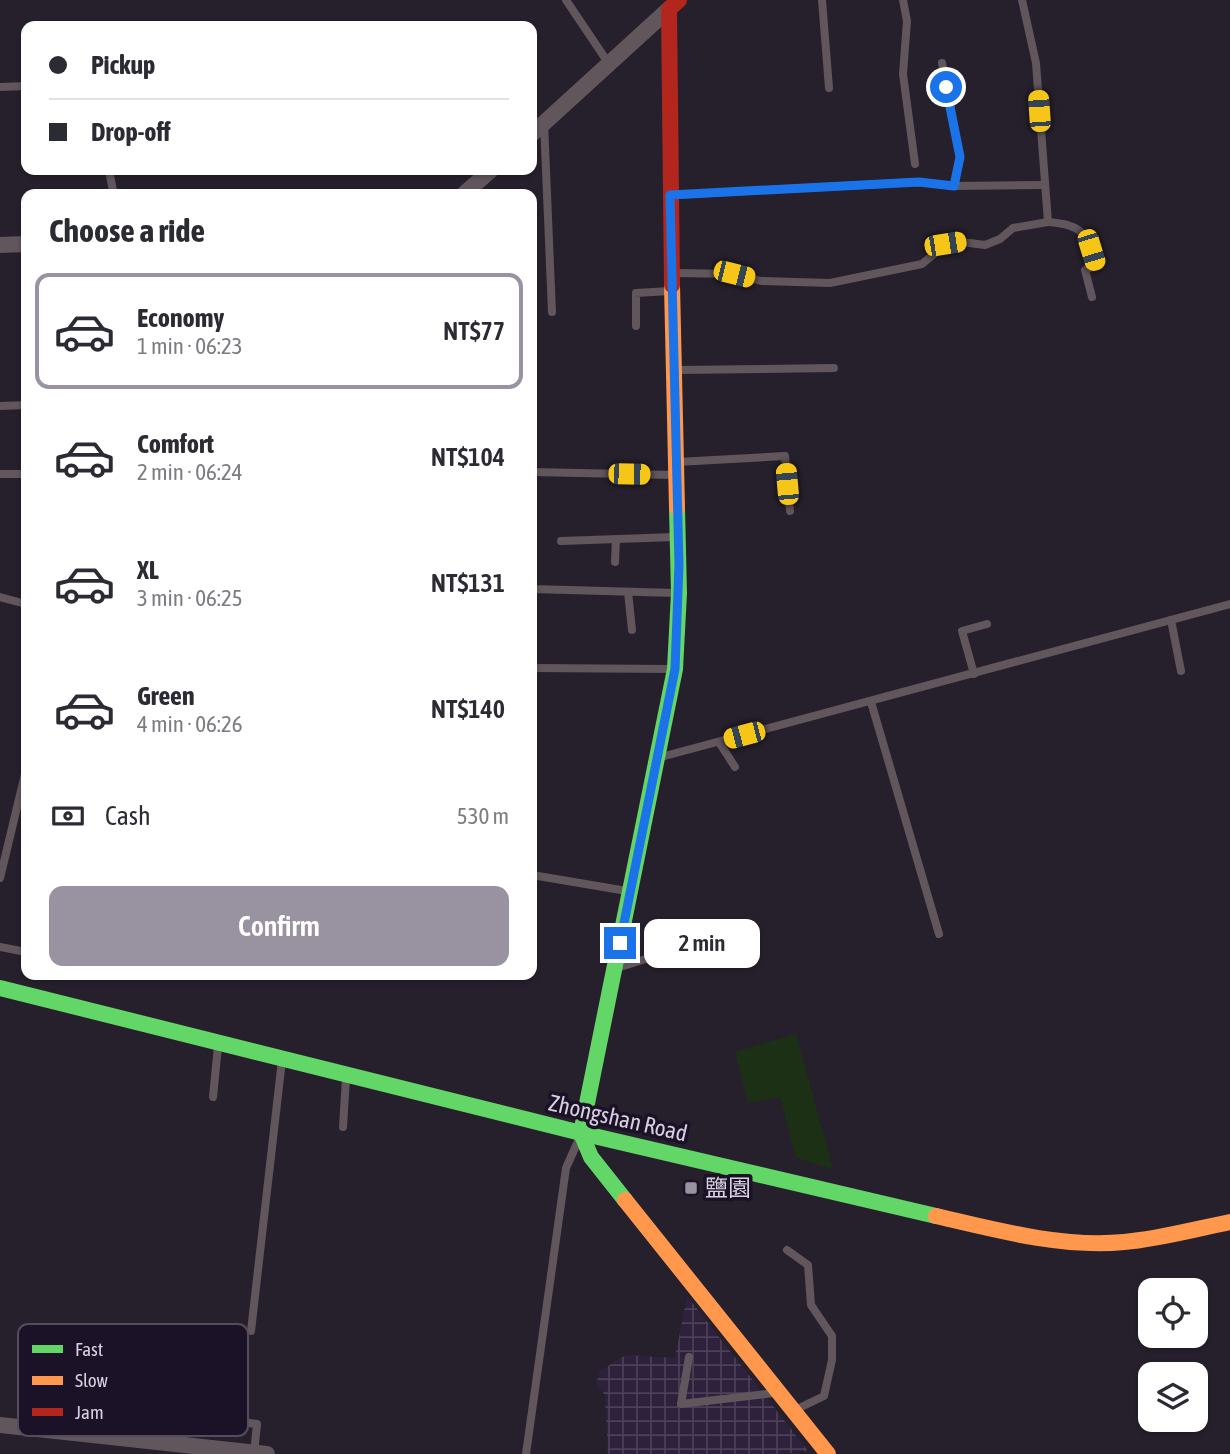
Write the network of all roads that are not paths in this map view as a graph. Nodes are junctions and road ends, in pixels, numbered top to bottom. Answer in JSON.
{"nodes":[{"id":1,"x":566,"y":0,"type":"edge"},
{"id":2,"x":822,"y":0,"type":"edge"},
{"id":3,"x":904,"y":0,"type":"edge"},
{"id":4,"x":1022,"y":0,"type":"edge"},
{"id":5,"x":674,"y":4,"type":"edge"},
{"id":6,"x":942,"y":63,"type":"dead end"},
{"id":7,"x":609,"y":64,"type":"junction"},
{"id":8,"x":21,"y":86,"type":"edge"},
{"id":9,"x":0,"y":88,"type":"edge"},
{"id":10,"x":829,"y":88,"type":"dead end"},
{"id":11,"x":538,"y":129,"type":"edge"},
{"id":12,"x":915,"y":164,"type":"dead end"},
{"id":13,"x":486,"y":175,"type":"edge"},
{"id":14,"x":1044,"y":185,"type":"junction"},
{"id":15,"x":954,"y":186,"type":"junction"},
{"id":16,"x":474,"y":189,"type":"edge"},
{"id":17,"x":670,"y":195,"type":"junction"},
{"id":18,"x":1048,"y":222,"type":"junction"},
{"id":19,"x":21,"y":244,"type":"edge"},
{"id":20,"x":0,"y":245,"type":"edge"},
{"id":21,"x":672,"y":273,"type":"junction"},
{"id":22,"x":673,"y":291,"type":"junction"},
{"id":23,"x":1092,"y":297,"type":"dead end"},
{"id":24,"x":552,"y":312,"type":"dead end"},
{"id":25,"x":636,"y":326,"type":"dead end"},
{"id":26,"x":834,"y":368,"type":"dead end"},
{"id":27,"x":674,"y":370,"type":"junction"},
{"id":28,"x":21,"y":405,"type":"edge"},
{"id":29,"x":0,"y":406,"type":"edge"},
{"id":30,"x":677,"y":469,"type":"junction"},
{"id":31,"x":537,"y":472,"type":"edge"},
{"id":32,"x":0,"y":474,"type":"edge"},
{"id":33,"x":21,"y":474,"type":"edge"},
{"id":34,"x":790,"y":511,"type":"dead end"},
{"id":35,"x":678,"y":537,"type":"junction"},
{"id":36,"x":616,"y":539,"type":"junction"},
{"id":37,"x":561,"y":541,"type":"dead end"},
{"id":38,"x":615,"y":562,"type":"dead end"},
{"id":39,"x":537,"y":589,"type":"edge"},
{"id":40,"x":628,"y":592,"type":"junction"},
{"id":41,"x":679,"y":593,"type":"junction"},
{"id":42,"x":0,"y":597,"type":"edge"},
{"id":43,"x":21,"y":603,"type":"edge"},
{"id":44,"x":1230,"y":604,"type":"edge"},
{"id":45,"x":1171,"y":620,"type":"junction"},
{"id":46,"x":987,"y":624,"type":"dead end"},
{"id":47,"x":632,"y":630,"type":"dead end"},
{"id":48,"x":537,"y":668,"type":"edge"},
{"id":49,"x":675,"y":669,"type":"junction"},
{"id":50,"x":1181,"y":671,"type":"dead end"},
{"id":51,"x":974,"y":674,"type":"junction"},
{"id":52,"x":871,"y":702,"type":"junction"},
{"id":53,"x":719,"y":742,"type":"junction"},
{"id":54,"x":659,"y":758,"type":"junction"},
{"id":55,"x":735,"y":767,"type":"dead end"},
{"id":56,"x":21,"y":791,"type":"edge"},
{"id":57,"x":538,"y":876,"type":"dead end"},
{"id":58,"x":0,"y":878,"type":"edge"},
{"id":59,"x":630,"y":892,"type":"junction"},
{"id":60,"x":939,"y":934,"type":"dead end"},
{"id":61,"x":0,"y":947,"type":"edge"},
{"id":62,"x":674,"y":950,"type":"dead end"},
{"id":63,"x":21,"y":951,"type":"edge"},
{"id":64,"x":614,"y":968,"type":"junction"},
{"id":65,"x":0,"y":988,"type":"edge"},
{"id":66,"x":219,"y":1044,"type":"junction"},
{"id":67,"x":282,"y":1060,"type":"junction"},
{"id":68,"x":346,"y":1075,"type":"junction"},
{"id":69,"x":213,"y":1097,"type":"dead end"},
{"id":70,"x":343,"y":1127,"type":"dead end"},
{"id":71,"x":582,"y":1133,"type":"junction"},
{"id":72,"x":1230,"y":1222,"type":"edge"},
{"id":73,"x":788,"y":1250,"type":"dead end"},
{"id":74,"x":251,"y":1331,"type":"dead end"},
{"id":75,"x":689,"y":1357,"type":"dead end"},
{"id":76,"x":777,"y":1392,"type":"junction"},
{"id":77,"x":793,"y":1411,"type":"junction"},
{"id":78,"x":248,"y":1423,"type":"edge"},
{"id":79,"x":0,"y":1425,"type":"edge"},
{"id":80,"x":18,"y":1427,"type":"edge"},
{"id":81,"x":88,"y":1436,"type":"edge"},
{"id":82,"x":200,"y":1450,"type":"edge"},
{"id":83,"x":260,"y":1453,"type":"edge"},
{"id":84,"x":526,"y":1454,"type":"edge"},
{"id":85,"x":828,"y":1454,"type":"edge"}],
"edges":[{"from":1,"to":7,"type":"lane"},
{"from":2,"to":10,"type":"lane"},
{"from":3,"to":12,"type":"lane"},
{"from":4,"to":14,"type":"lane"},
{"from":5,"to":7,"type":"street"},
{"from":5,"to":17,"type":"street"},
{"from":6,"to":15,"type":"lane"},
{"from":7,"to":11,"type":"street"},
{"from":8,"to":9,"type":"lane"},
{"from":11,"to":24,"type":"lane"},
{"from":13,"to":16,"type":"street"},
{"from":14,"to":15,"type":"lane"},
{"from":14,"to":18,"type":"lane"},
{"from":15,"to":17,"type":"lane"},
{"from":17,"to":21,"type":"street"},
{"from":18,"to":21,"type":"lane"},
{"from":18,"to":23,"type":"lane"},
{"from":19,"to":20,"type":"street"},
{"from":21,"to":22,"type":"street"},
{"from":22,"to":25,"type":"lane"},
{"from":22,"to":27,"type":"street"},
{"from":26,"to":27,"type":"lane"},
{"from":27,"to":30,"type":"street"},
{"from":28,"to":29,"type":"lane"},
{"from":30,"to":31,"type":"lane"},
{"from":30,"to":34,"type":"lane"},
{"from":30,"to":35,"type":"street"},
{"from":32,"to":33,"type":"lane"},
{"from":35,"to":36,"type":"lane"},
{"from":35,"to":41,"type":"street"},
{"from":36,"to":37,"type":"lane"},
{"from":36,"to":38,"type":"lane"},
{"from":39,"to":40,"type":"lane"},
{"from":40,"to":41,"type":"lane"},
{"from":40,"to":47,"type":"lane"},
{"from":41,"to":49,"type":"street"},
{"from":42,"to":43,"type":"lane"},
{"from":44,"to":45,"type":"lane"},
{"from":45,"to":50,"type":"lane"},
{"from":45,"to":51,"type":"lane"},
{"from":46,"to":51,"type":"lane"},
{"from":48,"to":49,"type":"lane"},
{"from":49,"to":54,"type":"street"},
{"from":51,"to":52,"type":"lane"},
{"from":52,"to":53,"type":"lane"},
{"from":52,"to":60,"type":"lane"},
{"from":53,"to":54,"type":"lane"},
{"from":53,"to":55,"type":"lane"},
{"from":54,"to":59,"type":"street"},
{"from":56,"to":58,"type":"lane"},
{"from":57,"to":59,"type":"lane"},
{"from":59,"to":64,"type":"street"},
{"from":61,"to":63,"type":"lane"},
{"from":62,"to":64,"type":"lane"},
{"from":64,"to":71,"type":"street"},
{"from":65,"to":66,"type":"street","name":"Zhongshan Road"},
{"from":66,"to":67,"type":"street","name":"Zhongshan Road"},
{"from":66,"to":69,"type":"lane"},
{"from":67,"to":68,"type":"street","name":"Zhongshan Road"},
{"from":67,"to":74,"type":"lane"},
{"from":68,"to":70,"type":"lane"},
{"from":68,"to":71,"type":"street","name":"Zhongshan Road"},
{"from":71,"to":72,"type":"street","name":"Zhongshan Road"},
{"from":71,"to":76,"type":"street"},
{"from":71,"to":84,"type":"lane"},
{"from":73,"to":77,"type":"lane"},
{"from":75,"to":76,"type":"lane"},
{"from":76,"to":77,"type":"street"},
{"from":77,"to":85,"type":"street"},
{"from":78,"to":83,"type":"lane"},
{"from":79,"to":80,"type":"street"},
{"from":81,"to":82,"type":"street"},
{"from":82,"to":83,"type":"street"}]}
